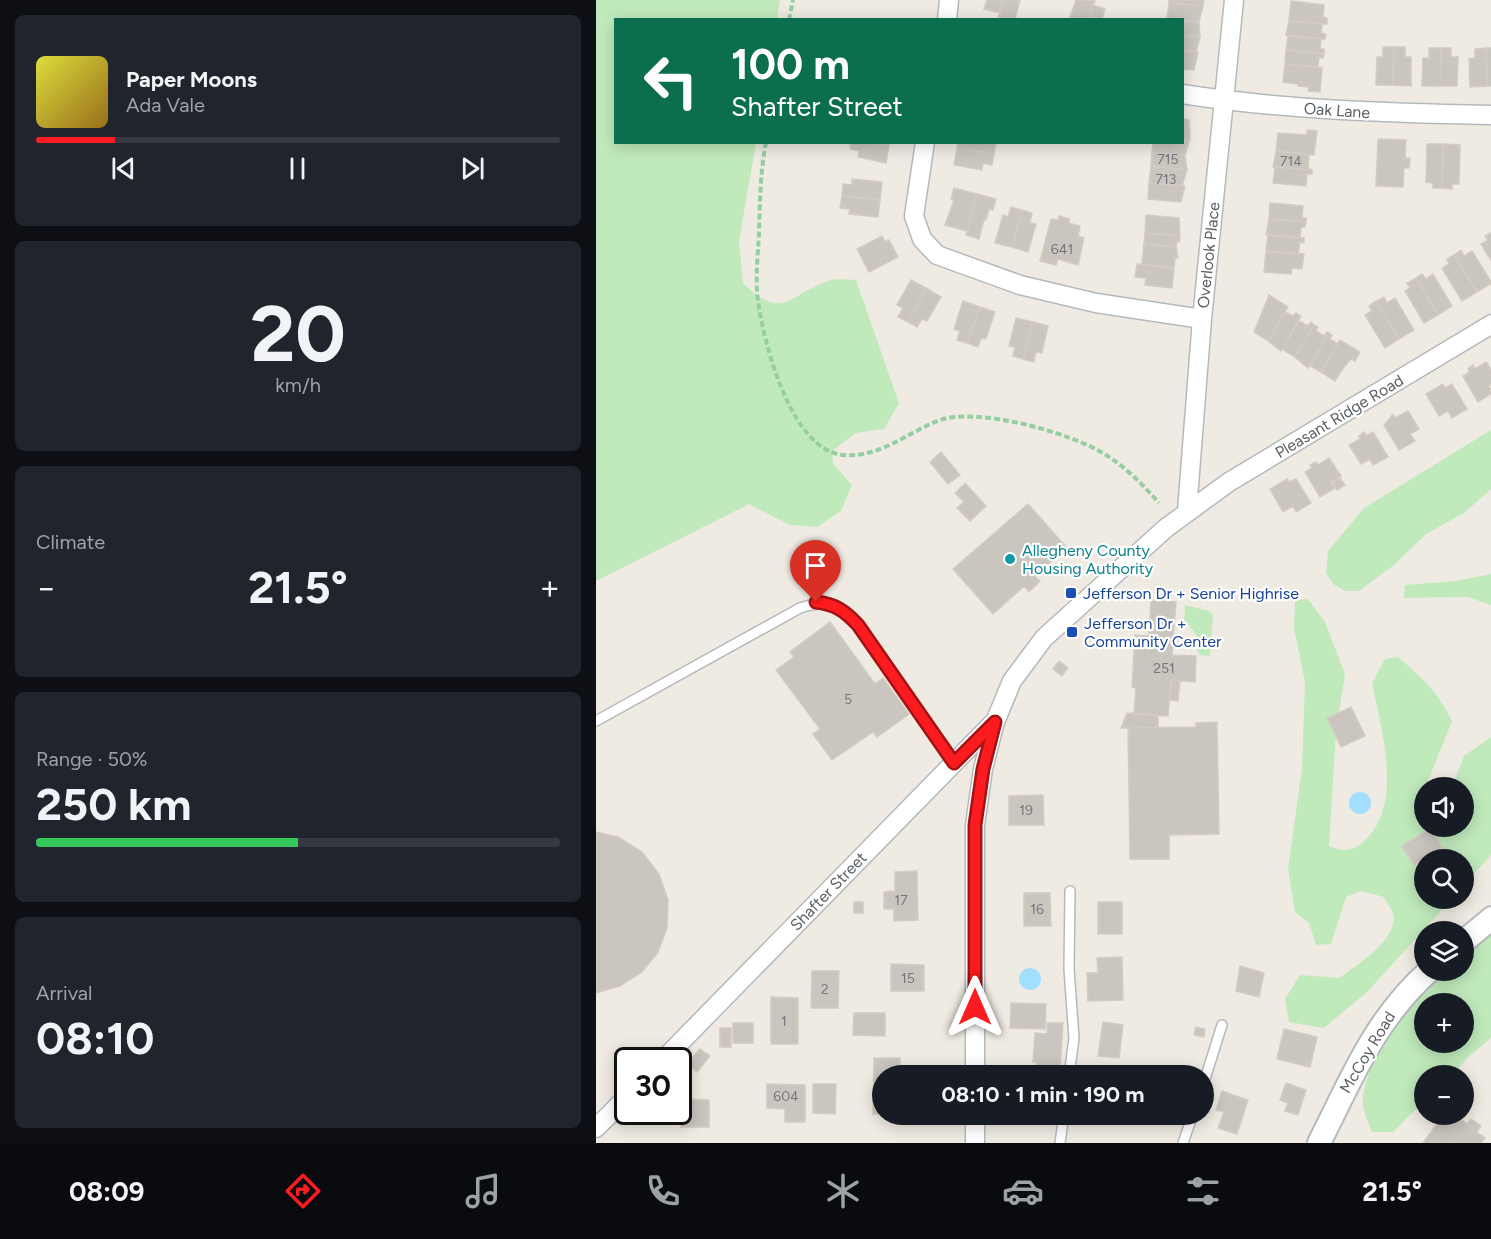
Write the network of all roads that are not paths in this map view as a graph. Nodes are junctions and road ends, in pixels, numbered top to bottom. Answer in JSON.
{"nodes":[{"id":1,"x":949,"y":0,"type":"edge"},
{"id":2,"x":1234,"y":0,"type":"edge"},
{"id":3,"x":947,"y":18,"type":"edge"},
{"id":4,"x":1184,"y":94,"type":"edge"},
{"id":5,"x":1224,"y":101,"type":"junction"},
{"id":6,"x":1492,"y":115,"type":"edge"},
{"id":7,"x":925,"y":144,"type":"edge"},
{"id":8,"x":1202,"y":319,"type":"junction"},
{"id":9,"x":1492,"y":324,"type":"edge"},
{"id":10,"x":1187,"y":511,"type":"junction"},
{"id":11,"x":596,"y":720,"type":"edge"},
{"id":12,"x":995,"y":722,"type":"junction"},
{"id":13,"x":954,"y":763,"type":"junction"},
{"id":14,"x":1070,"y":891,"type":"dead end"},
{"id":15,"x":1492,"y":918,"type":"edge"},
{"id":16,"x":1474,"y":933,"type":"edge"},
{"id":17,"x":1419,"y":981,"type":"edge"},
{"id":18,"x":1222,"y":1025,"type":"dead end"},
{"id":19,"x":676,"y":1047,"type":"edge"},
{"id":20,"x":975,"y":1065,"type":"edge"},
{"id":21,"x":1070,"y":1065,"type":"edge"},
{"id":22,"x":1209,"y":1065,"type":"edge"},
{"id":23,"x":614,"y":1110,"type":"edge"},
{"id":24,"x":975,"y":1125,"type":"edge"},
{"id":25,"x":1062,"y":1125,"type":"edge"},
{"id":26,"x":1190,"y":1125,"type":"edge"},
{"id":27,"x":596,"y":1128,"type":"edge"},
{"id":28,"x":975,"y":1143,"type":"edge"},
{"id":29,"x":1060,"y":1143,"type":"edge"},
{"id":30,"x":1184,"y":1143,"type":"edge"},
{"id":31,"x":1319,"y":1143,"type":"edge"}],
"edges":[{"from":1,"to":3,"type":"street"},
{"from":2,"to":5,"type":"street","name":"Overlook Place"},
{"from":4,"to":5,"type":"street","name":"Oak Lane"},
{"from":5,"to":6,"type":"street","name":"Oak Lane"},
{"from":5,"to":8,"type":"street","name":"Overlook Place"},
{"from":7,"to":8,"type":"street"},
{"from":8,"to":10,"type":"street","name":"Overlook Place"},
{"from":9,"to":10,"type":"street","name":"Pleasant Ridge Road"},
{"from":10,"to":12,"type":"street","name":"Pleasant Ridge Road"},
{"from":11,"to":13,"type":"lane"},
{"from":12,"to":13,"type":"street","name":"Shafter Street"},
{"from":12,"to":20,"type":"street"},
{"from":13,"to":19,"type":"street","name":"Shafter Street"},
{"from":14,"to":21,"type":"lane"},
{"from":15,"to":16,"type":"street"},
{"from":17,"to":31,"type":"street","name":"McCoy Road"},
{"from":18,"to":22,"type":"lane"},
{"from":23,"to":27,"type":"street"},
{"from":24,"to":28,"type":"street"},
{"from":25,"to":29,"type":"lane"},
{"from":26,"to":30,"type":"lane"}]}
